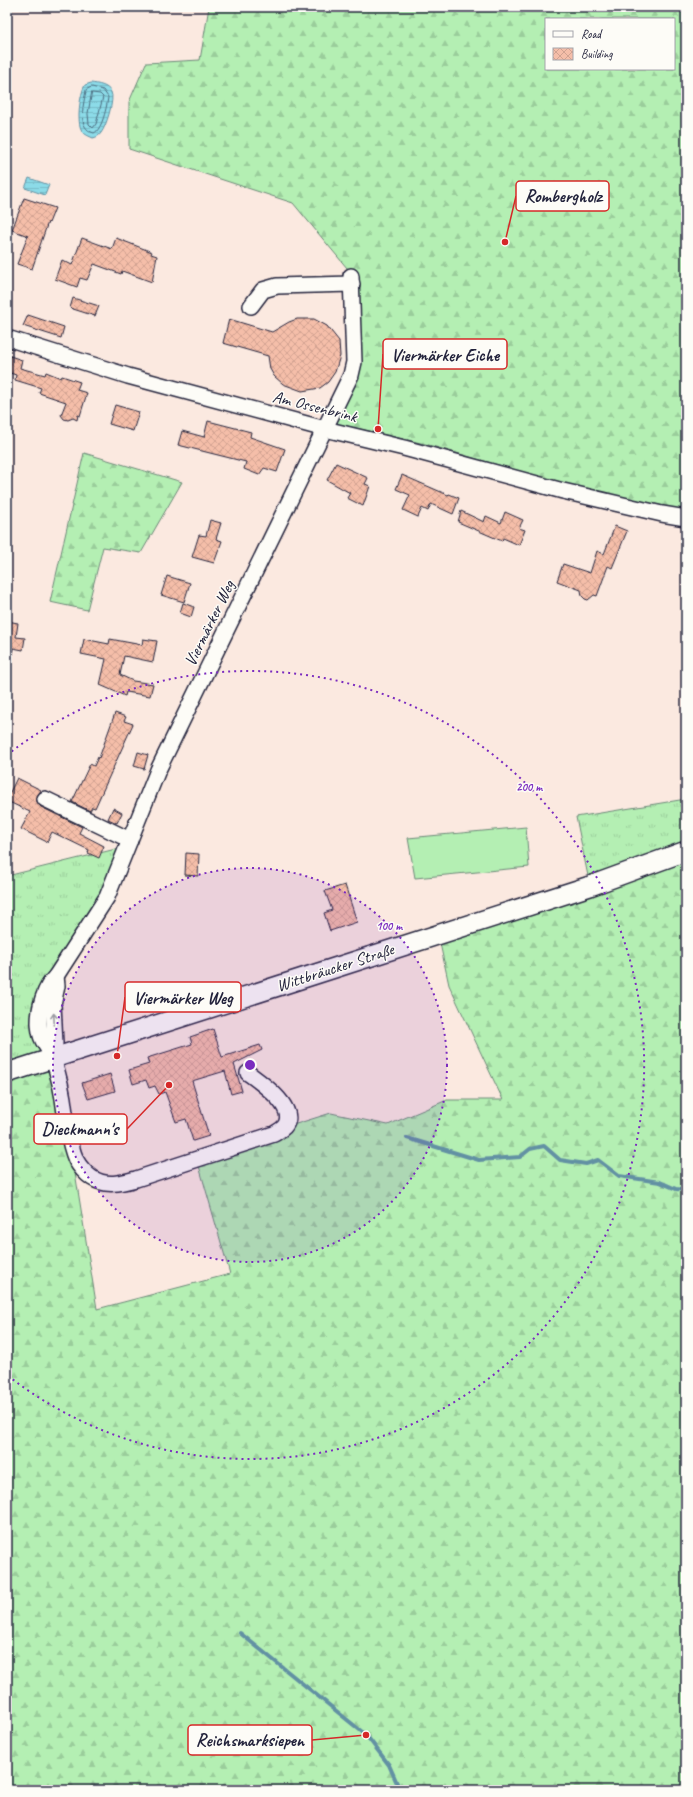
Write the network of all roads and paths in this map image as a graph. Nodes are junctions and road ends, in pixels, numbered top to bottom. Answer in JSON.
{"nodes":[{"id":1,"x":251,"y":306,"type":"dead end"},
{"id":2,"x":7,"y":338,"type":"edge"},
{"id":3,"x":325,"y":430,"type":"junction"},
{"id":4,"x":686,"y":518,"type":"edge"},
{"id":5,"x":45,"y":799,"type":"dead end"},
{"id":6,"x":130,"y":840,"type":"junction"},
{"id":7,"x":686,"y":851,"type":"edge"},
{"id":8,"x":53,"y":1058,"type":"junction"},
{"id":9,"x":7,"y":1073,"type":"edge"},
{"id":10,"x":248,"y":1073,"type":"dead end"}],
"edges":[{"from":1,"to":3,"type":"street","name":"Viermärker Weg"},
{"from":2,"to":3,"type":"street","name":"Am Ossenbrink"},
{"from":3,"to":4,"type":"street","name":"Am Ossenbrink"},
{"from":3,"to":6,"type":"street","name":"Viermärker Weg"},
{"from":5,"to":6,"type":"street"},
{"from":6,"to":8,"type":"street","name":"Viermärker Weg"},
{"from":7,"to":8,"type":"main road","name":"Wittbräucker Straße"},
{"from":8,"to":9,"type":"main road","name":"Wittbräucker Straße"},
{"from":8,"to":10,"type":"street","name":"Viermärker Weg"}]}
